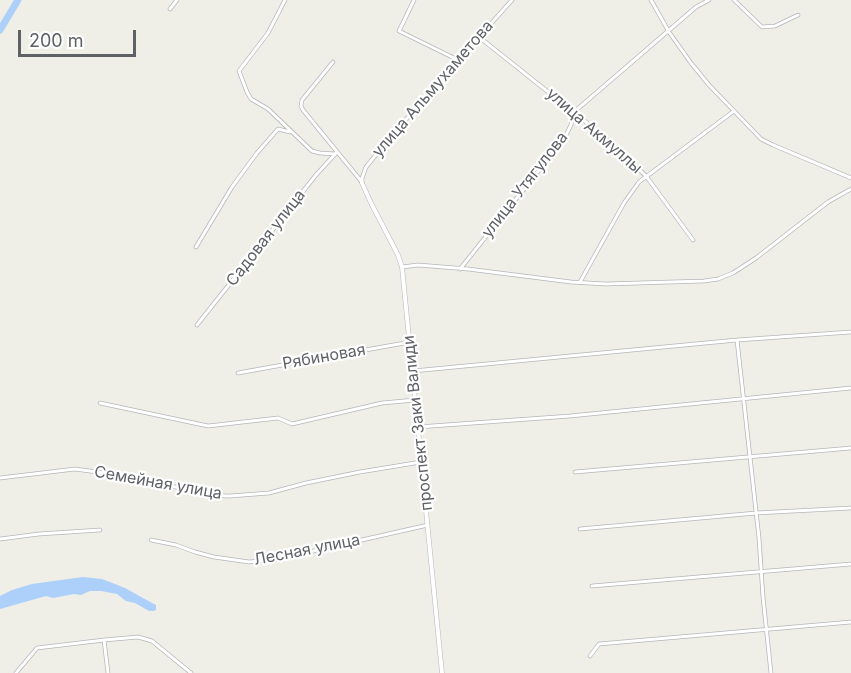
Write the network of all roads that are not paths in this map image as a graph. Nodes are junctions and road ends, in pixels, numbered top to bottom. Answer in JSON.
{"nodes":[{"id":1,"x":177,"y":0,"type":"edge"},
{"id":2,"x":285,"y":0,"type":"edge"},
{"id":3,"x":414,"y":0,"type":"edge"},
{"id":4,"x":512,"y":0,"type":"edge"},
{"id":5,"x":651,"y":0,"type":"edge"},
{"id":6,"x":709,"y":0,"type":"edge"},
{"id":7,"x":734,"y":0,"type":"edge"},
{"id":8,"x":170,"y":9,"type":"dead end"},
{"id":9,"x":798,"y":15,"type":"dead end"},
{"id":10,"x":669,"y":32,"type":"junction"},
{"id":11,"x":479,"y":37,"type":"junction"},
{"id":12,"x":456,"y":59,"type":"dead end"},
{"id":13,"x":333,"y":62,"type":"dead end"},
{"id":14,"x":734,"y":111,"type":"junction"},
{"id":15,"x":574,"y":112,"type":"junction"},
{"id":16,"x":292,"y":133,"type":"junction"},
{"id":17,"x":336,"y":153,"type":"junction"},
{"id":18,"x":646,"y":176,"type":"junction"},
{"id":19,"x":851,"y":178,"type":"edge"},
{"id":20,"x":362,"y":183,"type":"junction"},
{"id":21,"x":851,"y":189,"type":"edge"},
{"id":22,"x":693,"y":240,"type":"dead end"},
{"id":23,"x":196,"y":247,"type":"dead end"},
{"id":24,"x":402,"y":267,"type":"junction"},
{"id":25,"x":460,"y":269,"type":"junction"},
{"id":26,"x":580,"y":282,"type":"junction"},
{"id":27,"x":197,"y":326,"type":"dead end"},
{"id":28,"x":851,"y":332,"type":"edge"},
{"id":29,"x":737,"y":340,"type":"junction"},
{"id":30,"x":410,"y":342,"type":"junction"},
{"id":31,"x":412,"y":371,"type":"junction"},
{"id":32,"x":238,"y":373,"type":"dead end"},
{"id":33,"x":851,"y":388,"type":"edge"},
{"id":34,"x":743,"y":399,"type":"junction"},
{"id":35,"x":415,"y":400,"type":"junction"},
{"id":36,"x":100,"y":403,"type":"dead end"},
{"id":37,"x":418,"y":427,"type":"junction"},
{"id":38,"x":851,"y":448,"type":"edge"},
{"id":39,"x":749,"y":457,"type":"junction"},
{"id":40,"x":422,"y":462,"type":"junction"},
{"id":41,"x":575,"y":472,"type":"dead end"},
{"id":42,"x":0,"y":478,"type":"edge"},
{"id":43,"x":851,"y":508,"type":"edge"},
{"id":44,"x":756,"y":513,"type":"junction"},
{"id":45,"x":428,"y":525,"type":"junction"},
{"id":46,"x":580,"y":529,"type":"dead end"},
{"id":47,"x":100,"y":530,"type":"dead end"},
{"id":48,"x":0,"y":539,"type":"edge"},
{"id":49,"x":151,"y":540,"type":"dead end"},
{"id":50,"x":851,"y":564,"type":"edge"},
{"id":51,"x":762,"y":572,"type":"junction"},
{"id":52,"x":592,"y":586,"type":"dead end"},
{"id":53,"x":851,"y":622,"type":"edge"},
{"id":54,"x":767,"y":628,"type":"junction"},
{"id":55,"x":104,"y":640,"type":"junction"},
{"id":56,"x":590,"y":656,"type":"dead end"},
{"id":57,"x":16,"y":673,"type":"edge"},
{"id":58,"x":108,"y":673,"type":"edge"},
{"id":59,"x":191,"y":673,"type":"edge"},
{"id":60,"x":442,"y":673,"type":"edge"},
{"id":61,"x":771,"y":673,"type":"edge"}],
"edges":[{"from":1,"to":8,"type":"street"},
{"from":2,"to":16,"type":"street"},
{"from":3,"to":12,"type":"street"},
{"from":4,"to":11,"type":"street","name":"улица Альмухаметова"},
{"from":5,"to":10,"type":"street"},
{"from":6,"to":10,"type":"street","name":"улица Утягулова"},
{"from":7,"to":9,"type":"street"},
{"from":10,"to":14,"type":"street"},
{"from":10,"to":15,"type":"street","name":"улица Утягулова"},
{"from":11,"to":15,"type":"street","name":"улица Акмуллы"},
{"from":11,"to":20,"type":"street","name":"улица Альмухаметова"},
{"from":13,"to":17,"type":"street"},
{"from":14,"to":18,"type":"street"},
{"from":14,"to":19,"type":"street"},
{"from":15,"to":18,"type":"street","name":"улица Акмуллы"},
{"from":15,"to":25,"type":"street","name":"улица Утягулова"},
{"from":16,"to":17,"type":"street"},
{"from":16,"to":23,"type":"street"},
{"from":17,"to":20,"type":"street"},
{"from":17,"to":27,"type":"street","name":"Садовая улица"},
{"from":18,"to":22,"type":"street","name":"улица Акмуллы"},
{"from":18,"to":26,"type":"street"},
{"from":20,"to":24,"type":"street","name":"проспект Заки Валиди"},
{"from":21,"to":26,"type":"street"},
{"from":24,"to":25,"type":"street"},
{"from":24,"to":30,"type":"street","name":"проспект Заки Валиди"},
{"from":25,"to":26,"type":"street"},
{"from":28,"to":29,"type":"street"},
{"from":29,"to":31,"type":"street"},
{"from":29,"to":34,"type":"street"},
{"from":30,"to":31,"type":"street","name":"проспект Заки Валиди"},
{"from":30,"to":32,"type":"street","name":"Рябиновая"},
{"from":31,"to":35,"type":"street","name":"проспект Заки Валиди"},
{"from":33,"to":34,"type":"street"},
{"from":34,"to":37,"type":"street"},
{"from":34,"to":39,"type":"street"},
{"from":35,"to":36,"type":"street"},
{"from":35,"to":37,"type":"street","name":"проспект Заки Валиди"},
{"from":37,"to":40,"type":"street","name":"проспект Заки Валиди"},
{"from":38,"to":39,"type":"street"},
{"from":39,"to":41,"type":"street"},
{"from":39,"to":44,"type":"street"},
{"from":40,"to":42,"type":"street","name":"Семейная улица"},
{"from":40,"to":45,"type":"street","name":"проспект Заки Валиди"},
{"from":43,"to":44,"type":"street"},
{"from":44,"to":46,"type":"street"},
{"from":44,"to":51,"type":"street"},
{"from":45,"to":49,"type":"street","name":"Лесная улица"},
{"from":45,"to":60,"type":"street","name":"проспект Заки Валиди"},
{"from":47,"to":48,"type":"street"},
{"from":50,"to":51,"type":"street"},
{"from":51,"to":52,"type":"street"},
{"from":51,"to":54,"type":"street"},
{"from":53,"to":54,"type":"street"},
{"from":54,"to":56,"type":"street"},
{"from":54,"to":61,"type":"street"},
{"from":55,"to":57,"type":"street"},
{"from":55,"to":58,"type":"street"},
{"from":55,"to":59,"type":"street"}]}
